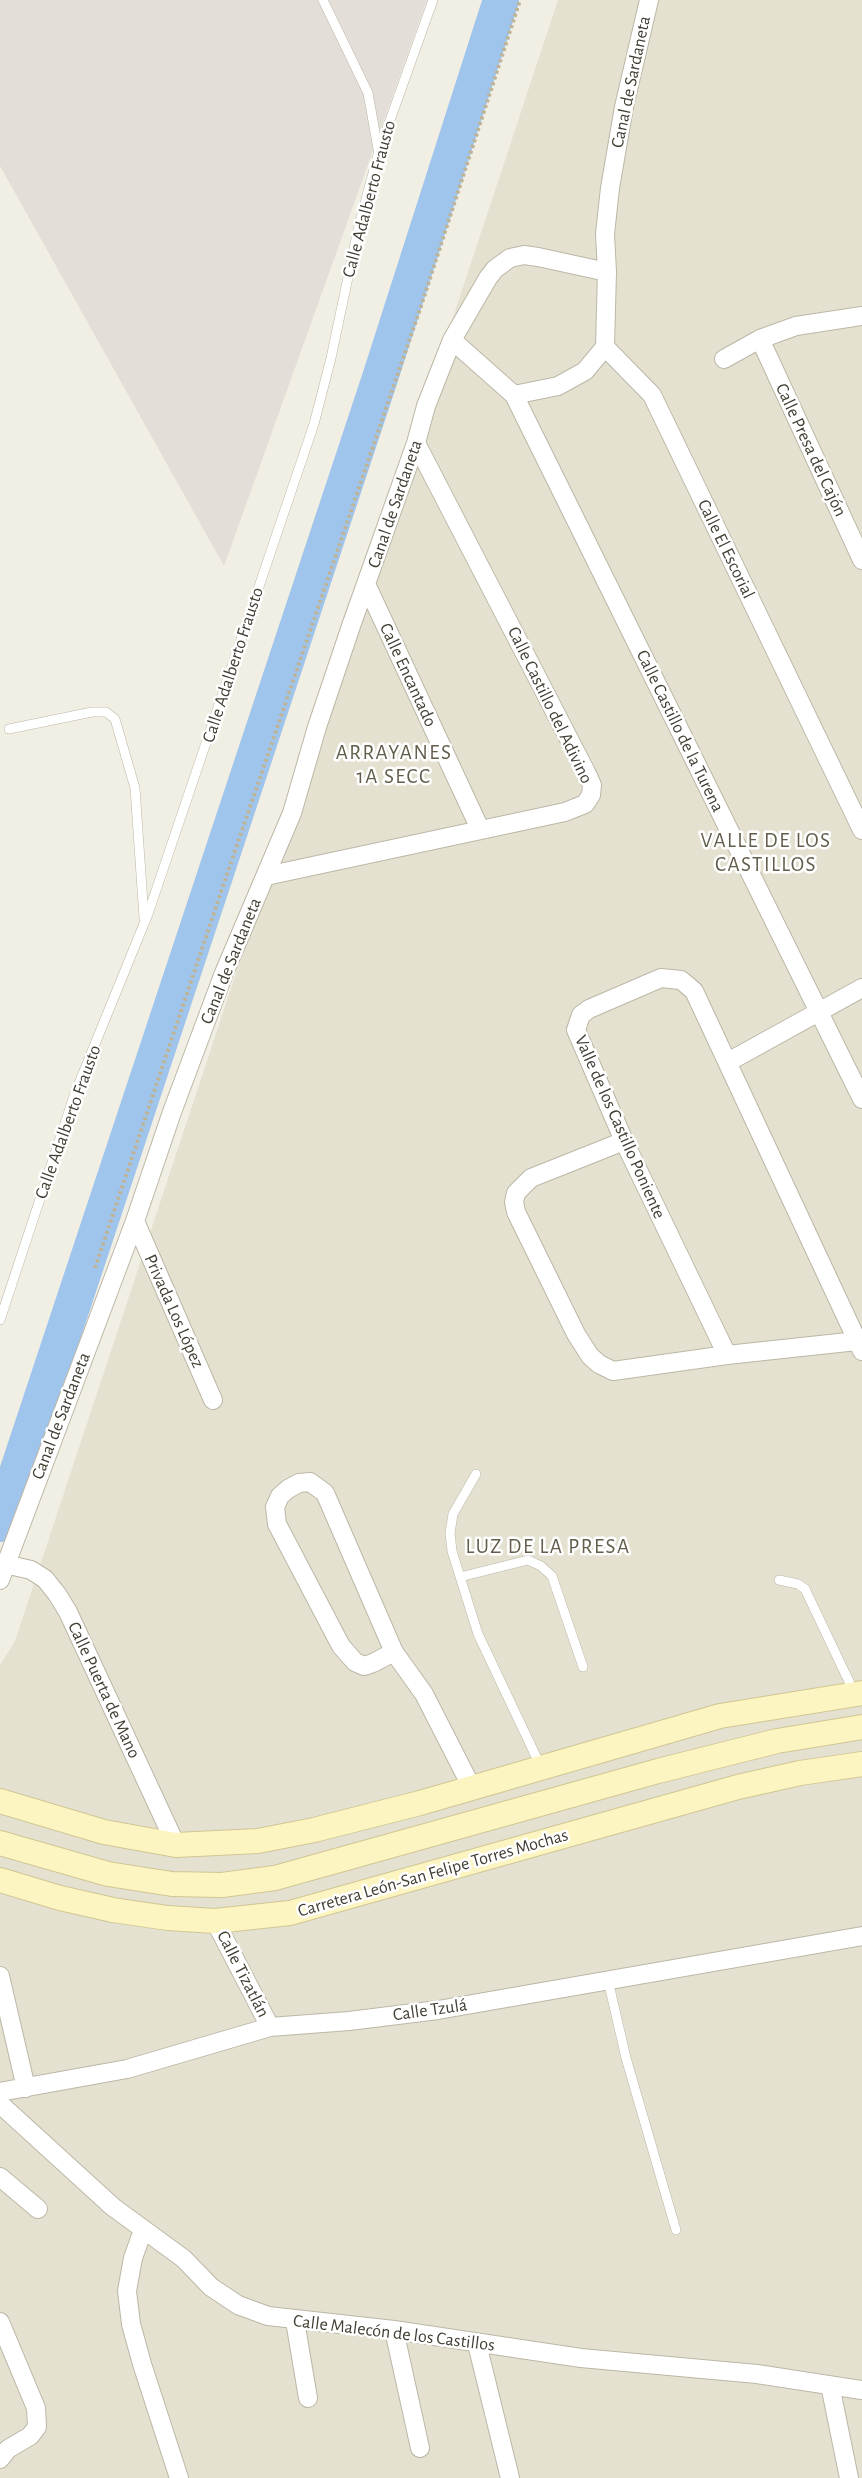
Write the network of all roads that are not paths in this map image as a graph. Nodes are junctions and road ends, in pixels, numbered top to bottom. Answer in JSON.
{"nodes":[{"id":1,"x":323,"y":0,"type":"edge"},
{"id":2,"x":433,"y":0,"type":"edge"},
{"id":3,"x":649,"y":0,"type":"edge"},
{"id":4,"x":378,"y":151,"type":"junction"},
{"id":5,"x":607,"y":272,"type":"junction"},
{"id":6,"x":862,"y":316,"type":"edge"},
{"id":7,"x":760,"y":339,"type":"junction"},
{"id":8,"x":453,"y":340,"type":"junction"},
{"id":9,"x":605,"y":347,"type":"junction"},
{"id":10,"x":724,"y":359,"type":"dead end"},
{"id":11,"x":514,"y":395,"type":"junction"},
{"id":12,"x":416,"y":443,"type":"junction"},
{"id":13,"x":862,"y":560,"type":"edge"},
{"id":14,"x":367,"y":586,"type":"junction"},
{"id":15,"x":9,"y":729,"type":"dead end"},
{"id":16,"x":480,"y":829,"type":"junction"},
{"id":17,"x":862,"y":830,"type":"edge"},
{"id":18,"x":266,"y":876,"type":"junction"},
{"id":19,"x":144,"y":923,"type":"junction"},
{"id":20,"x":862,"y":988,"type":"edge"},
{"id":21,"x":819,"y":1012,"type":"junction"},
{"id":22,"x":728,"y":1062,"type":"junction"},
{"id":23,"x":862,"y":1099,"type":"edge"},
{"id":24,"x":624,"y":1141,"type":"junction"},
{"id":25,"x":135,"y":1221,"type":"junction"},
{"id":26,"x":0,"y":1320,"type":"edge"},
{"id":27,"x":859,"y":1346,"type":"edge"},
{"id":28,"x":727,"y":1355,"type":"junction"},
{"id":29,"x":213,"y":1400,"type":"dead end"},
{"id":30,"x":476,"y":1474,"type":"dead end"},
{"id":31,"x":2,"y":1572,"type":"edge"},
{"id":32,"x":460,"y":1577,"type":"junction"},
{"id":33,"x":779,"y":1580,"type":"dead end"},
{"id":34,"x":394,"y":1652,"type":"junction"},
{"id":35,"x":583,"y":1667,"type":"dead end"},
{"id":36,"x":859,"y":1693,"type":"edge"},
{"id":37,"x":862,"y":1727,"type":"edge"},
{"id":38,"x":862,"y":1751,"type":"edge"},
{"id":39,"x":862,"y":1764,"type":"edge"},
{"id":40,"x":541,"y":1767,"type":"junction"},
{"id":41,"x":800,"y":1773,"type":"junction"},
{"id":42,"x":472,"y":1788,"type":"junction"},
{"id":43,"x":0,"y":1801,"type":"edge"},
{"id":44,"x":0,"y":1843,"type":"edge"},
{"id":45,"x":176,"y":1845,"type":"junction"},
{"id":46,"x":0,"y":1880,"type":"edge"},
{"id":47,"x":215,"y":1921,"type":"junction"},
{"id":48,"x":862,"y":1936,"type":"edge"},
{"id":49,"x":0,"y":1976,"type":"edge"},
{"id":50,"x":608,"y":1980,"type":"junction"},
{"id":51,"x":4,"y":2008,"type":"edge"},
{"id":52,"x":270,"y":2027,"type":"junction"},
{"id":53,"x":26,"y":2088,"type":"junction"},
{"id":54,"x":0,"y":2092,"type":"edge"},
{"id":55,"x":0,"y":2104,"type":"edge"},
{"id":56,"x":3,"y":2184,"type":"edge"},
{"id":57,"x":38,"y":2210,"type":"dead end"},
{"id":58,"x":143,"y":2230,"type":"junction"},
{"id":59,"x":676,"y":2230,"type":"dead end"},
{"id":60,"x":295,"y":2321,"type":"junction"},
{"id":61,"x":0,"y":2322,"type":"edge"},
{"id":62,"x":394,"y":2330,"type":"junction"},
{"id":63,"x":477,"y":2343,"type":"junction"},
{"id":64,"x":830,"y":2385,"type":"junction"},
{"id":65,"x":862,"y":2390,"type":"edge"},
{"id":66,"x":308,"y":2398,"type":"dead end"},
{"id":67,"x":420,"y":2448,"type":"dead end"},
{"id":68,"x":0,"y":2459,"type":"edge"},
{"id":69,"x":179,"y":2478,"type":"edge"},
{"id":70,"x":510,"y":2478,"type":"edge"},
{"id":71,"x":849,"y":2478,"type":"edge"}],
"edges":[{"from":1,"to":4,"type":"lane"},
{"from":2,"to":4,"type":"lane","name":"Calle Adalberto Frausto"},
{"from":3,"to":5,"type":"street","name":"Canal de Sardaneta"},
{"from":4,"to":19,"type":"lane","name":"Calle Adalberto Frausto"},
{"from":5,"to":8,"type":"street","name":"Canal de Sardaneta"},
{"from":5,"to":9,"type":"street"},
{"from":6,"to":7,"type":"street"},
{"from":7,"to":10,"type":"street"},
{"from":7,"to":13,"type":"street","name":"Calle Presa del Cajón"},
{"from":8,"to":11,"type":"street"},
{"from":8,"to":12,"type":"street","name":"Canal de Sardaneta"},
{"from":9,"to":11,"type":"street"},
{"from":9,"to":17,"type":"street","name":"Calle El Escorial"},
{"from":11,"to":21,"type":"street","name":"Calle Castillo de la Turena"},
{"from":12,"to":14,"type":"street","name":"Canal de Sardaneta"},
{"from":12,"to":16,"type":"street","name":"Calle Castillo del Adivino"},
{"from":14,"to":16,"type":"street","name":"Calle Encantado"},
{"from":14,"to":18,"type":"street","name":"Canal de Sardaneta"},
{"from":15,"to":19,"type":"lane"},
{"from":16,"to":18,"type":"street","name":"Calle Castillo del Adivino"},
{"from":18,"to":25,"type":"street","name":"Canal de Sardaneta"},
{"from":19,"to":26,"type":"lane","name":"Calle Adalberto Frausto"},
{"from":20,"to":21,"type":"street"},
{"from":21,"to":22,"type":"street"},
{"from":21,"to":23,"type":"street","name":"Calle Castillo de la Turena"},
{"from":22,"to":24,"type":"street","name":"Valle de los Castillo Poniente"},
{"from":22,"to":27,"type":"street","name":"Valle de los Castillo Poniente"},
{"from":24,"to":28,"type":"street","name":"Valle de los Castillo Poniente"},
{"from":24,"to":28,"type":"street"},
{"from":25,"to":29,"type":"street","name":"Privada Los López"},
{"from":25,"to":31,"type":"street","name":"Canal de Sardaneta"},
{"from":27,"to":28,"type":"street","name":"Valle de los Castillo Poniente"},
{"from":30,"to":32,"type":"lane"},
{"from":31,"to":45,"type":"street","name":"Calle Puerta de Mano"},
{"from":32,"to":35,"type":"lane"},
{"from":32,"to":40,"type":"lane"},
{"from":33,"to":36,"type":"lane"},
{"from":34,"to":34,"type":"street"},
{"from":34,"to":42,"type":"street"},
{"from":36,"to":40,"type":"main road"},
{"from":37,"to":44,"type":"main road"},
{"from":38,"to":41,"type":"main road"},
{"from":39,"to":41,"type":"main road","name":"Carretera León-San Felipe Torres Mochas"},
{"from":40,"to":42,"type":"main road"},
{"from":41,"to":47,"type":"main road","name":"Carretera León-San Felipe Torres Mochas"},
{"from":42,"to":45,"type":"main road"},
{"from":43,"to":45,"type":"main road"},
{"from":46,"to":47,"type":"main road","name":"Carretera León-San Felipe Torres Mochas"},
{"from":47,"to":52,"type":"street","name":"Calle Tizatlán"},
{"from":48,"to":50,"type":"street","name":"Calle Tzulá"},
{"from":49,"to":51,"type":"street"},
{"from":50,"to":52,"type":"street","name":"Calle Tzulá"},
{"from":50,"to":59,"type":"lane"},
{"from":51,"to":53,"type":"street"},
{"from":52,"to":53,"type":"street","name":"Calle Tzulá"},
{"from":53,"to":54,"type":"street","name":"Calle Tzulá"},
{"from":55,"to":58,"type":"street","name":"Calle Malecón de los Castillos"},
{"from":56,"to":57,"type":"street"},
{"from":58,"to":60,"type":"street","name":"Calle Malecón de los Castillos"},
{"from":58,"to":69,"type":"street"},
{"from":60,"to":62,"type":"street","name":"Calle Malecón de los Castillos"},
{"from":60,"to":66,"type":"street"},
{"from":61,"to":68,"type":"street"},
{"from":62,"to":63,"type":"street","name":"Calle Malecón de los Castillos"},
{"from":62,"to":67,"type":"street"},
{"from":63,"to":64,"type":"street","name":"Calle Malecón de los Castillos"},
{"from":63,"to":70,"type":"street"},
{"from":64,"to":65,"type":"street","name":"Calle Malecón de los Castillos"},
{"from":64,"to":71,"type":"street"}]}
